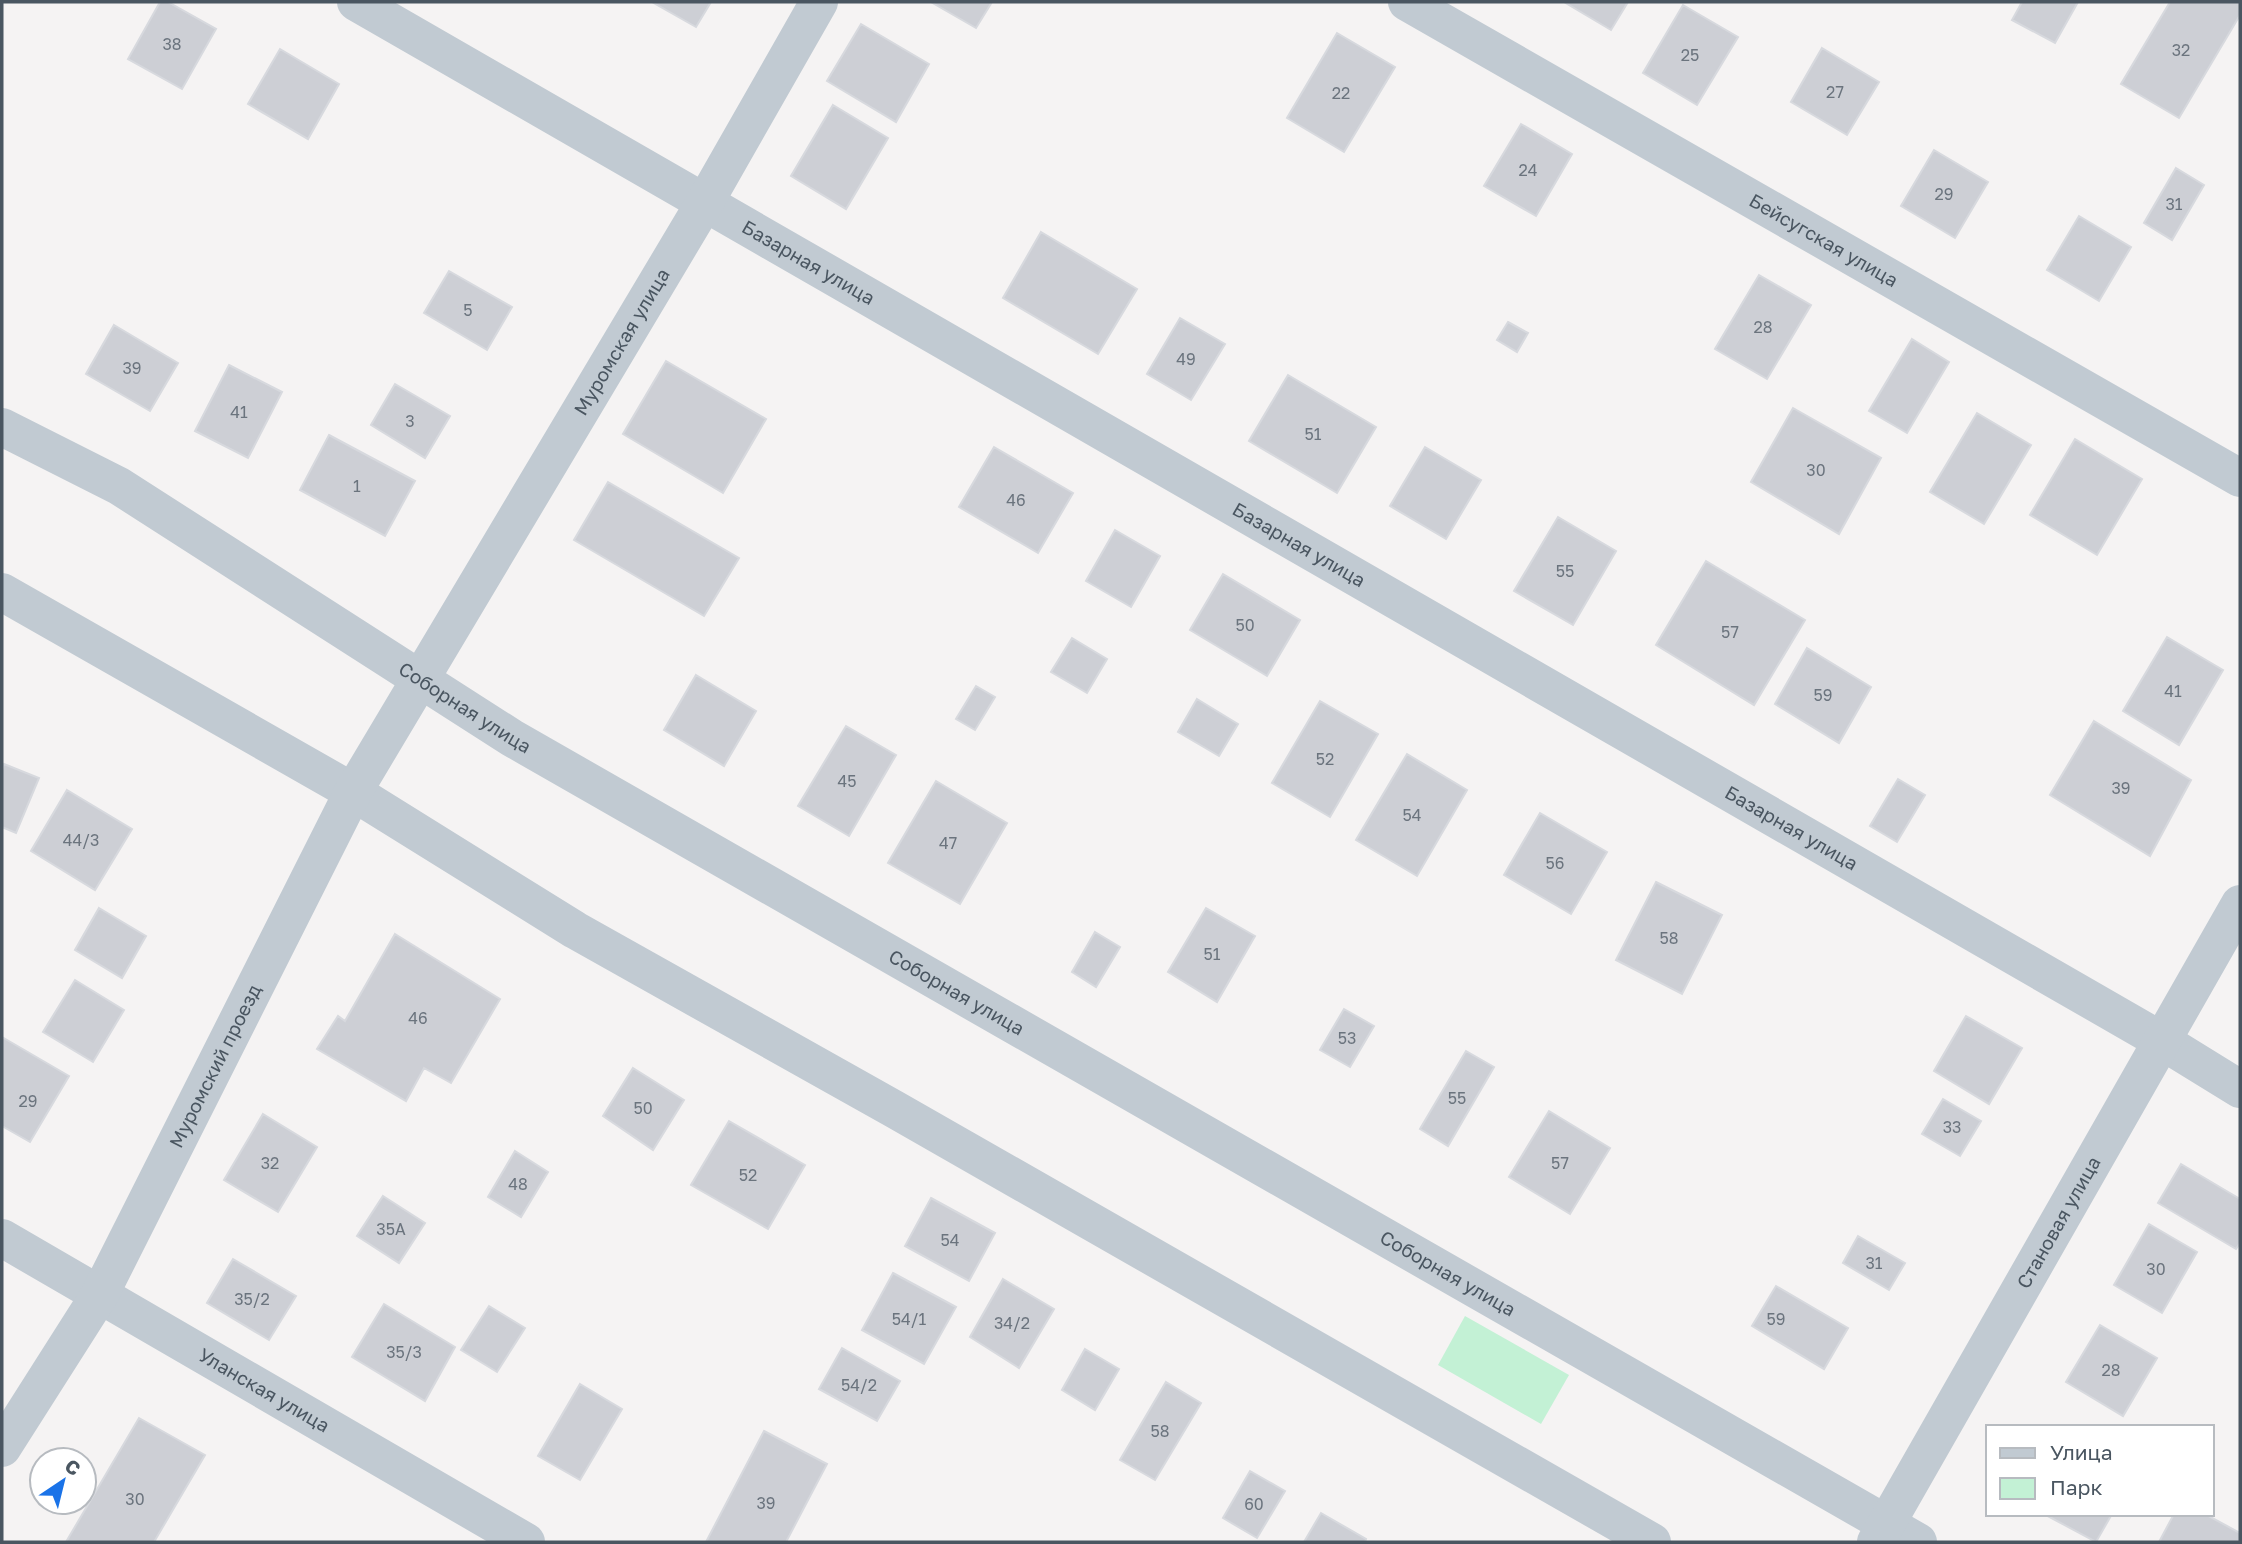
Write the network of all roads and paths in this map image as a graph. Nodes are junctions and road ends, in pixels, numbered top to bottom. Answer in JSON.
{"nodes":[{"id":1,"x":356,"y":2,"type":"edge"},
{"id":2,"x":819,"y":2,"type":"edge"},
{"id":3,"x":1407,"y":2,"type":"edge"},
{"id":4,"x":705,"y":202,"type":"junction"},
{"id":5,"x":2,"y":427,"type":"edge"},
{"id":6,"x":2240,"y":478,"type":"edge"},
{"id":7,"x":2,"y":592,"type":"edge"},
{"id":8,"x":421,"y":680,"type":"junction"},
{"id":9,"x":353,"y":792,"type":"junction"},
{"id":10,"x":2240,"y":904,"type":"edge"},
{"id":11,"x":2162,"y":1041,"type":"junction"},
{"id":12,"x":2240,"y":1089,"type":"edge"},
{"id":13,"x":2,"y":1238,"type":"edge"},
{"id":14,"x":100,"y":1294,"type":"junction"},
{"id":15,"x":2,"y":1448,"type":"edge"},
{"id":16,"x":1894,"y":1536,"type":"edge"},
{"id":17,"x":526,"y":1542,"type":"edge"},
{"id":18,"x":1652,"y":1542,"type":"edge"}],
"edges":[{"from":1,"to":4,"type":"street","name":"Базарная улица"},
{"from":2,"to":4,"type":"street","name":"Муромская улица"},
{"from":3,"to":6,"type":"street","name":"Бейсугская улица"},
{"from":4,"to":8,"type":"street","name":"Муромская улица"},
{"from":4,"to":11,"type":"street","name":"Базарная улица"},
{"from":5,"to":8,"type":"street","name":"Соборная улица"},
{"from":7,"to":9,"type":"street"},
{"from":8,"to":9,"type":"street","name":"Муромский проезд"},
{"from":8,"to":16,"type":"street","name":"Соборная улица"},
{"from":9,"to":14,"type":"street","name":"Муромский проезд"},
{"from":9,"to":18,"type":"street"},
{"from":10,"to":11,"type":"street","name":"Становая улица"},
{"from":11,"to":12,"type":"street","name":"Базарная улица"},
{"from":11,"to":16,"type":"street","name":"Становая улица"},
{"from":13,"to":14,"type":"street","name":"Уланская улица"},
{"from":14,"to":15,"type":"street","name":"Муромский проезд"},
{"from":14,"to":17,"type":"street","name":"Уланская улица"}]}
